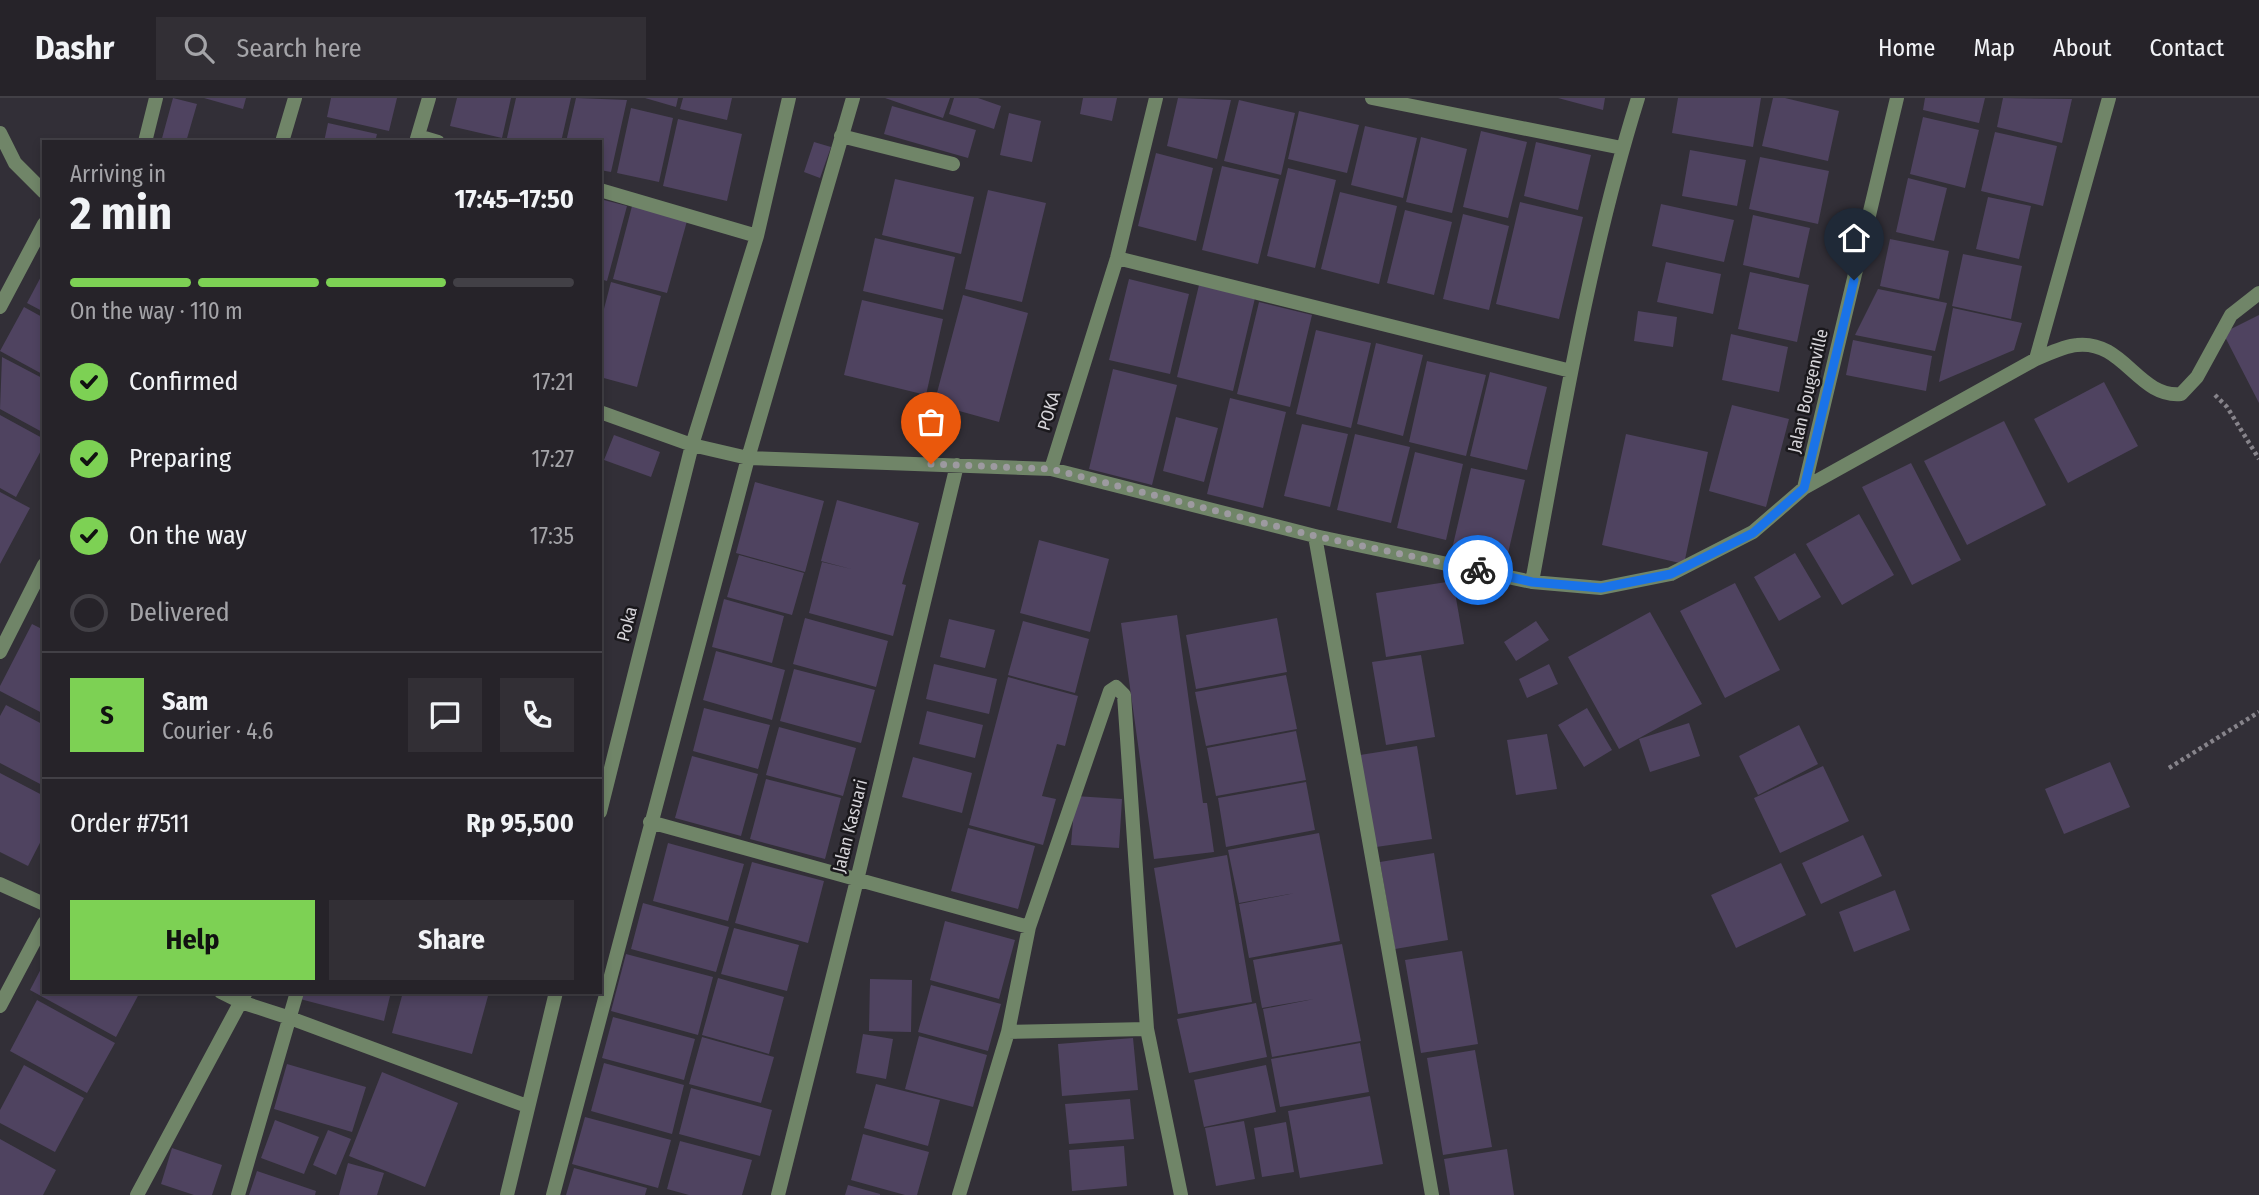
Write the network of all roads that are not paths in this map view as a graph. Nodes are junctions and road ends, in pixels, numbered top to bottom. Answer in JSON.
{"nodes":[{"id":1,"x":156,"y":98,"type":"edge"},
{"id":2,"x":295,"y":98,"type":"edge"},
{"id":3,"x":429,"y":98,"type":"edge"},
{"id":4,"x":789,"y":98,"type":"edge"},
{"id":5,"x":853,"y":98,"type":"edge"},
{"id":6,"x":1156,"y":98,"type":"edge"},
{"id":7,"x":1372,"y":98,"type":"edge"},
{"id":8,"x":1638,"y":98,"type":"edge"},
{"id":9,"x":1897,"y":98,"type":"edge"},
{"id":10,"x":2109,"y":98,"type":"edge"},
{"id":11,"x":0,"y":132,"type":"edge"},
{"id":12,"x":841,"y":136,"type":"junction"},
{"id":13,"x":417,"y":139,"type":"edge"},
{"id":14,"x":146,"y":140,"type":"edge"},
{"id":15,"x":283,"y":140,"type":"edge"},
{"id":16,"x":1622,"y":148,"type":"junction"},
{"id":17,"x":953,"y":164,"type":"dead end"},
{"id":18,"x":42,"y":190,"type":"edge"},
{"id":19,"x":602,"y":191,"type":"edge"},
{"id":20,"x":42,"y":227,"type":"edge"},
{"id":21,"x":757,"y":236,"type":"junction"},
{"id":22,"x":1117,"y":258,"type":"junction"},
{"id":23,"x":2259,"y":293,"type":"edge"},
{"id":24,"x":0,"y":307,"type":"edge"},
{"id":25,"x":2036,"y":359,"type":"junction"},
{"id":26,"x":1571,"y":371,"type":"junction"},
{"id":27,"x":602,"y":413,"type":"edge"},
{"id":28,"x":692,"y":445,"type":"junction"},
{"id":29,"x":748,"y":458,"type":"junction"},
{"id":30,"x":957,"y":465,"type":"junction"},
{"id":31,"x":1051,"y":469,"type":"junction"},
{"id":32,"x":1804,"y":488,"type":"junction"},
{"id":33,"x":1315,"y":536,"type":"junction"},
{"id":34,"x":42,"y":569,"type":"edge"},
{"id":35,"x":1532,"y":582,"type":"junction"},
{"id":36,"x":0,"y":652,"type":"edge"},
{"id":37,"x":602,"y":804,"type":"edge"},
{"id":38,"x":650,"y":821,"type":"junction"},
{"id":39,"x":857,"y":880,"type":"junction"},
{"id":40,"x":0,"y":884,"type":"edge"},
{"id":41,"x":42,"y":903,"type":"edge"},
{"id":42,"x":42,"y":927,"type":"edge"},
{"id":43,"x":1029,"y":927,"type":"junction"},
{"id":44,"x":296,"y":994,"type":"edge"},
{"id":45,"x":555,"y":994,"type":"edge"},
{"id":46,"x":244,"y":997,"type":"edge"},
{"id":47,"x":0,"y":1006,"type":"edge"},
{"id":48,"x":290,"y":1018,"type":"junction"},
{"id":49,"x":1147,"y":1029,"type":"junction"},
{"id":50,"x":1008,"y":1032,"type":"junction"},
{"id":51,"x":527,"y":1106,"type":"junction"},
{"id":52,"x":137,"y":1195,"type":"edge"},
{"id":53,"x":239,"y":1195,"type":"edge"},
{"id":54,"x":507,"y":1195,"type":"edge"},
{"id":55,"x":553,"y":1195,"type":"edge"},
{"id":56,"x":778,"y":1195,"type":"edge"},
{"id":57,"x":960,"y":1195,"type":"edge"},
{"id":58,"x":1181,"y":1195,"type":"edge"},
{"id":59,"x":1422,"y":1195,"type":"edge"},
{"id":60,"x":1432,"y":1195,"type":"edge"}],
"edges":[{"from":1,"to":14,"type":"street"},
{"from":2,"to":15,"type":"street"},
{"from":3,"to":13,"type":"street"},
{"from":4,"to":21,"type":"street","name":"Poka"},
{"from":5,"to":12,"type":"street"},
{"from":6,"to":22,"type":"street","name":"POKA"},
{"from":7,"to":16,"type":"street"},
{"from":8,"to":16,"type":"street"},
{"from":9,"to":32,"type":"street","name":"Jalan Bougenville"},
{"from":10,"to":25,"type":"street"},
{"from":11,"to":18,"type":"street"},
{"from":12,"to":17,"type":"street"},
{"from":12,"to":29,"type":"street"},
{"from":16,"to":26,"type":"street"},
{"from":19,"to":21,"type":"street"},
{"from":20,"to":24,"type":"street"},
{"from":21,"to":28,"type":"street","name":"Poka"},
{"from":22,"to":26,"type":"street"},
{"from":22,"to":31,"type":"street","name":"POKA"},
{"from":23,"to":25,"type":"street"},
{"from":25,"to":32,"type":"street"},
{"from":26,"to":35,"type":"street"},
{"from":27,"to":28,"type":"street"},
{"from":28,"to":29,"type":"street"},
{"from":28,"to":37,"type":"street","name":"Poka"},
{"from":29,"to":30,"type":"street"},
{"from":29,"to":38,"type":"street"},
{"from":30,"to":31,"type":"street"},
{"from":30,"to":39,"type":"street","name":"Jalan Kasuari"},
{"from":31,"to":33,"type":"street"},
{"from":32,"to":35,"type":"street"},
{"from":33,"to":35,"type":"street"},
{"from":33,"to":60,"type":"street"},
{"from":34,"to":36,"type":"street"},
{"from":38,"to":39,"type":"street"},
{"from":38,"to":55,"type":"street"},
{"from":39,"to":43,"type":"street"},
{"from":39,"to":56,"type":"street","name":"Jalan Kasuari"},
{"from":40,"to":41,"type":"street"},
{"from":42,"to":47,"type":"street"},
{"from":43,"to":49,"type":"street"},
{"from":43,"to":50,"type":"street"},
{"from":44,"to":48,"type":"street"},
{"from":45,"to":51,"type":"street"},
{"from":46,"to":48,"type":"street"},
{"from":46,"to":52,"type":"street"},
{"from":48,"to":51,"type":"street"},
{"from":48,"to":53,"type":"street"},
{"from":49,"to":50,"type":"street"},
{"from":49,"to":58,"type":"street"},
{"from":50,"to":57,"type":"street"},
{"from":51,"to":54,"type":"street"},
{"from":59,"to":60,"type":"street"}]}
